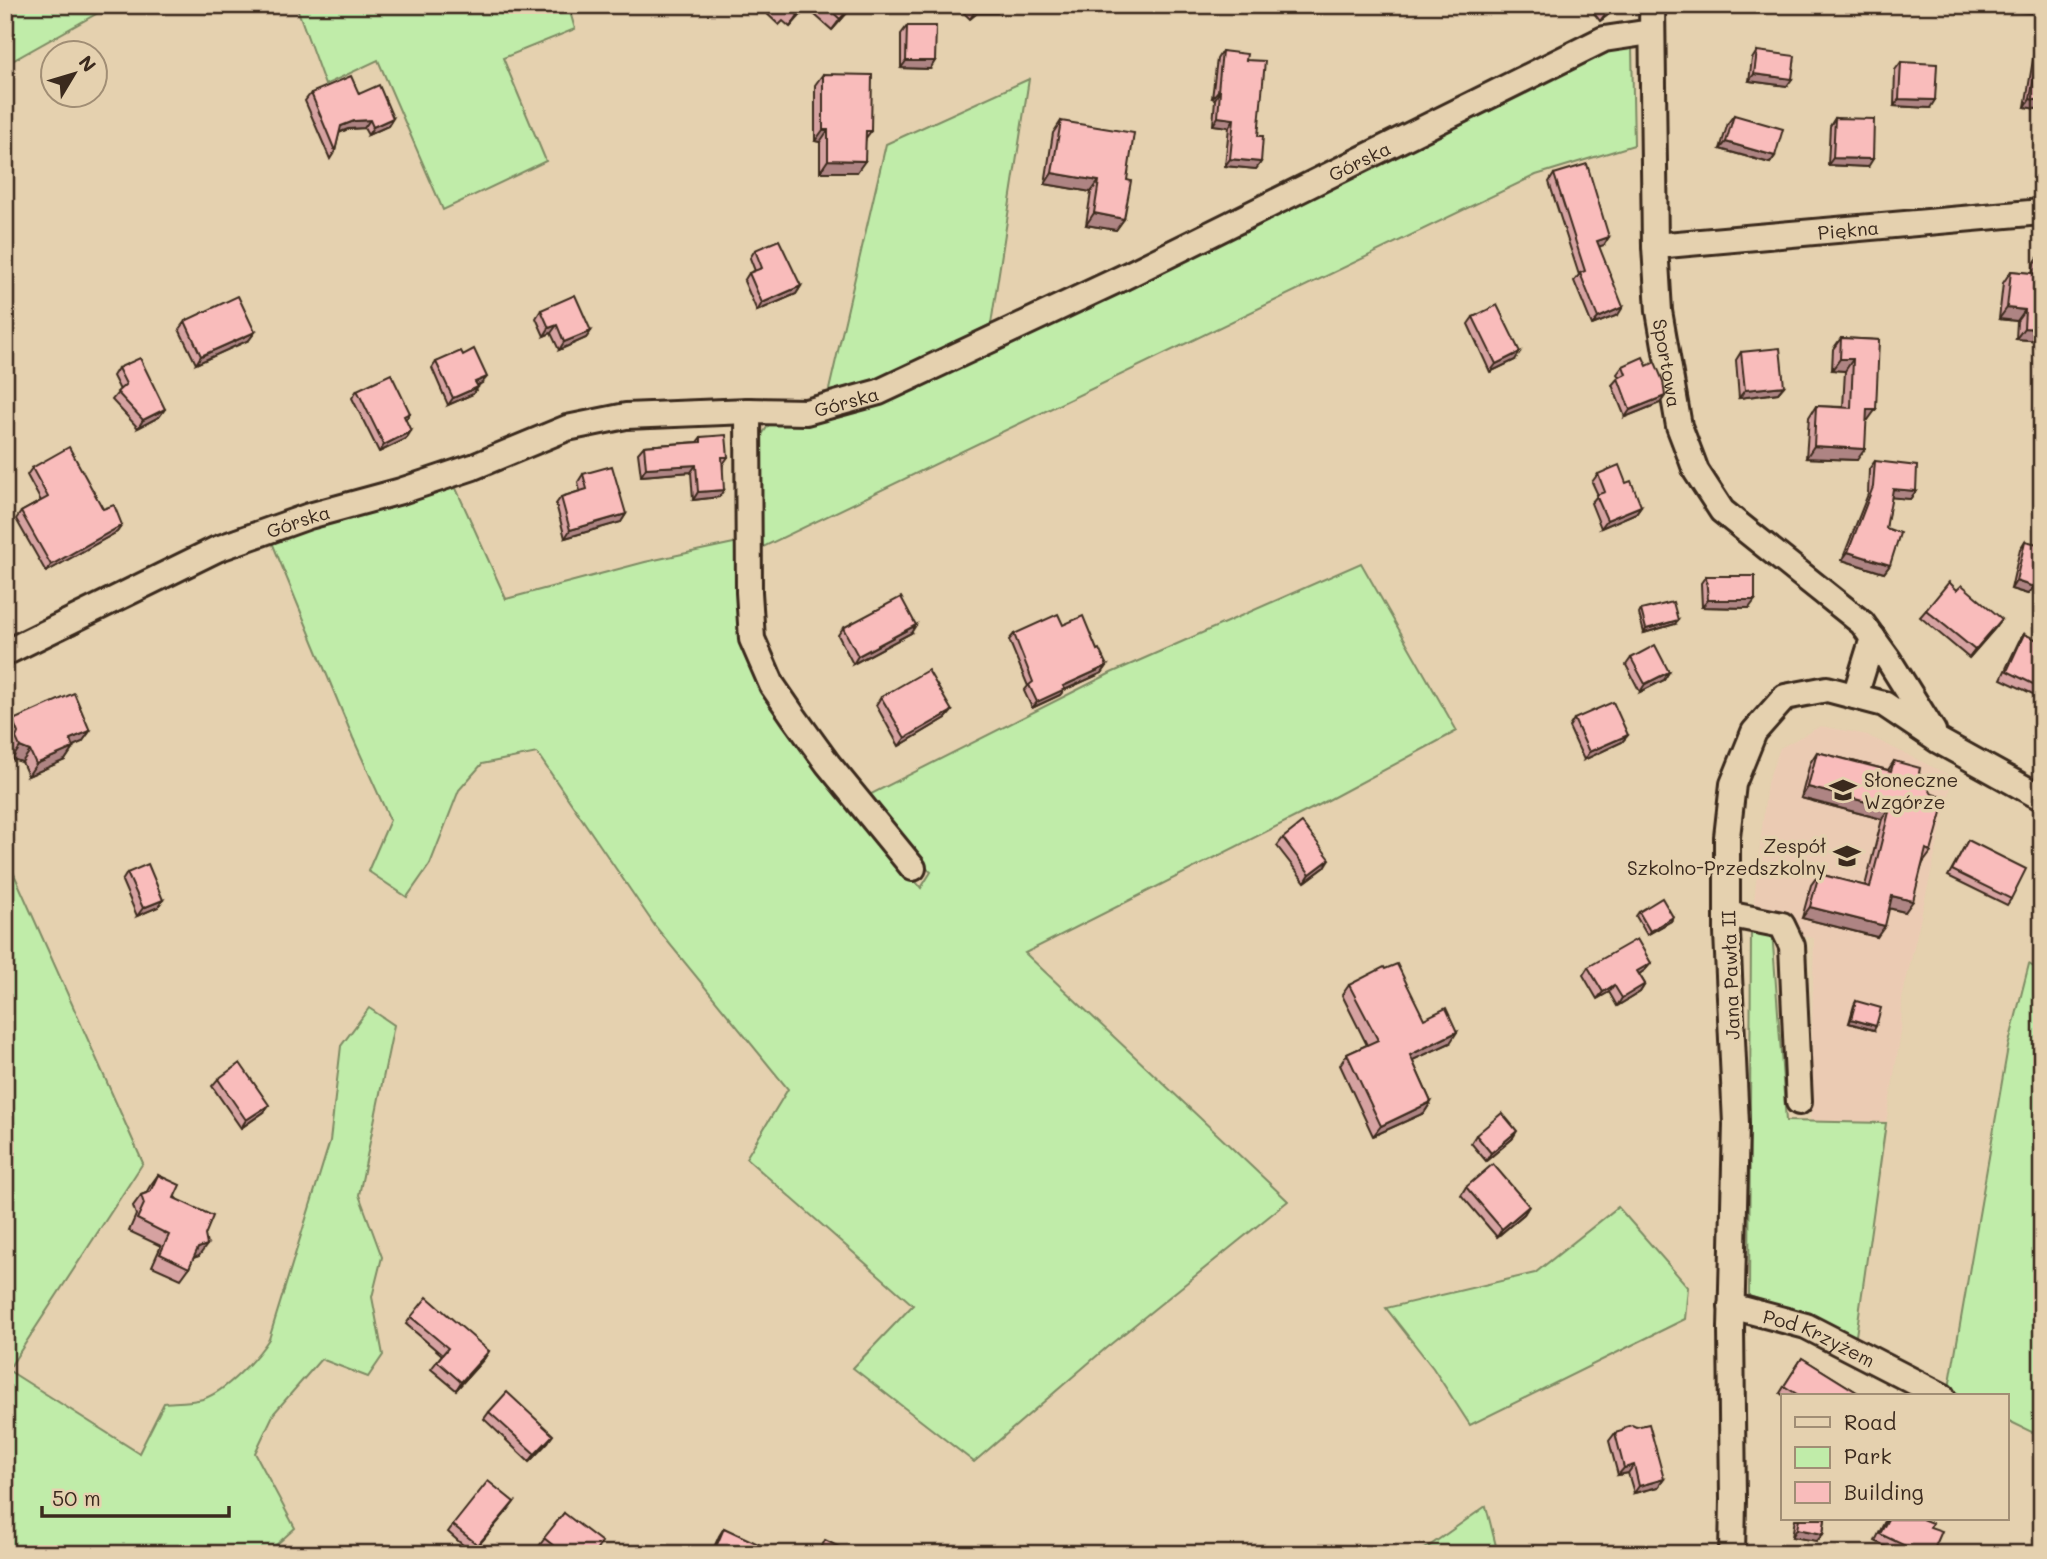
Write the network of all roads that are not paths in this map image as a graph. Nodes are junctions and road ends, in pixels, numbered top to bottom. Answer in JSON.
{"nodes":[{"id":1,"x":1652,"y":5,"type":"edge"},
{"id":2,"x":1651,"y":32,"type":"junction"},
{"id":3,"x":2042,"y":212,"type":"edge"},
{"id":4,"x":1655,"y":246,"type":"junction"},
{"id":5,"x":748,"y":411,"type":"junction"},
{"id":6,"x":1873,"y":638,"type":"junction"},
{"id":7,"x":5,"y":653,"type":"edge"},
{"id":8,"x":1855,"y":696,"type":"junction"},
{"id":9,"x":1939,"y":741,"type":"junction"},
{"id":10,"x":2042,"y":798,"type":"edge"},
{"id":11,"x":913,"y":868,"type":"dead end"},
{"id":12,"x":1727,"y":914,"type":"junction"},
{"id":13,"x":1799,"y":1102,"type":"dead end"},
{"id":14,"x":1731,"y":1306,"type":"junction"},
{"id":15,"x":1938,"y":1394,"type":"edge"},
{"id":16,"x":1732,"y":1554,"type":"edge"}],
"edges":[{"from":1,"to":2,"type":"street","name":"Sportowa"},
{"from":2,"to":4,"type":"street","name":"Sportowa"},
{"from":2,"to":5,"type":"street","name":"Górska"},
{"from":3,"to":4,"type":"street","name":"Piękna"},
{"from":4,"to":6,"type":"street","name":"Sportowa"},
{"from":5,"to":7,"type":"street","name":"Górska"},
{"from":5,"to":11,"type":"street"},
{"from":6,"to":8,"type":"street"},
{"from":6,"to":9,"type":"street","name":"Sportowa"},
{"from":8,"to":9,"type":"street","name":"Jana Pawła II"},
{"from":8,"to":12,"type":"street","name":"Jana Pawła II"},
{"from":9,"to":10,"type":"street","name":"Jana Pawła II"},
{"from":12,"to":13,"type":"street"},
{"from":12,"to":14,"type":"street","name":"Jana Pawła II"},
{"from":14,"to":15,"type":"street","name":"Pod Krzyżem"},
{"from":14,"to":16,"type":"street","name":"Jana Pawła II"}]}
